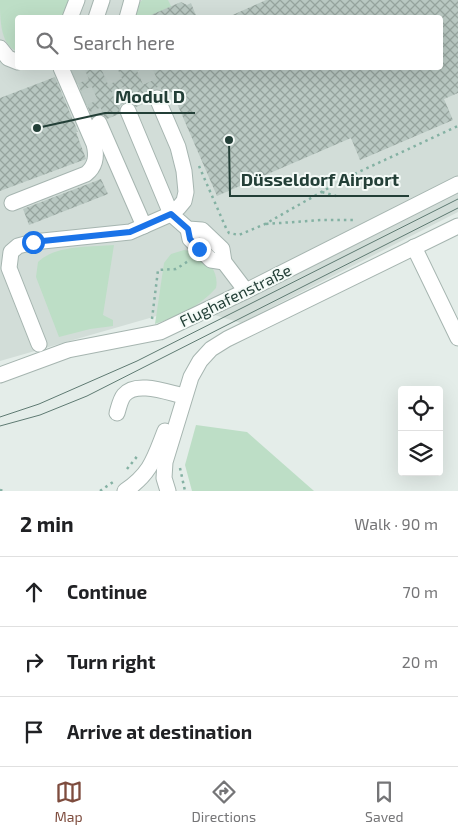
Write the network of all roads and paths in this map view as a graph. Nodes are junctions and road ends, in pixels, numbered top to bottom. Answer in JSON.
{"nodes":[{"id":1,"x":77,"y":0,"type":"edge"},
{"id":2,"x":102,"y":0,"type":"edge"},
{"id":3,"x":132,"y":0,"type":"edge"},
{"id":4,"x":71,"y":15,"type":"edge"},
{"id":5,"x":97,"y":15,"type":"edge"},
{"id":6,"x":128,"y":15,"type":"edge"},
{"id":7,"x":0,"y":48,"type":"edge"},
{"id":8,"x":15,"y":61,"type":"edge"},
{"id":9,"x":62,"y":70,"type":"edge"},
{"id":10,"x":157,"y":98,"type":"tunnel mouth"},
{"id":11,"x":128,"y":110,"type":"tunnel mouth"},
{"id":12,"x":99,"y":123,"type":"tunnel mouth"},
{"id":13,"x":458,"y":126,"type":"edge"},
{"id":14,"x":199,"y":166,"type":"dead end"},
{"id":15,"x":458,"y":184,"type":"edge"},
{"id":16,"x":322,"y":192,"type":"junction"},
{"id":17,"x":336,"y":196,"type":"dead end"},
{"id":18,"x":12,"y":203,"type":"dead end"},
{"id":19,"x":171,"y":214,"type":"junction"},
{"id":20,"x":356,"y":220,"type":"dead end"},
{"id":21,"x":265,"y":224,"type":"junction"},
{"id":22,"x":225,"y":225,"type":"junction"},
{"id":23,"x":144,"y":226,"type":"junction"},
{"id":24,"x":458,"y":226,"type":"edge"},
{"id":25,"x":188,"y":229,"type":"junction"},
{"id":26,"x":209,"y":236,"type":"junction"},
{"id":27,"x":414,"y":247,"type":"junction"},
{"id":28,"x":199,"y":249,"type":"junction"},
{"id":29,"x":224,"y":262,"type":"junction"},
{"id":30,"x":246,"y":290,"type":"junction"},
{"id":31,"x":151,"y":324,"type":"dead end"},
{"id":32,"x":458,"y":338,"type":"edge"},
{"id":33,"x":38,"y":344,"type":"dead end"},
{"id":34,"x":0,"y":375,"type":"edge"},
{"id":35,"x":184,"y":396,"type":"junction"},
{"id":36,"x":117,"y":413,"type":"dead end"},
{"id":37,"x":178,"y":415,"type":"junction"},
{"id":38,"x":144,"y":455,"type":"dead end"},
{"id":39,"x":180,"y":466,"type":"dead end"},
{"id":40,"x":125,"y":471,"type":"dead end"},
{"id":41,"x":144,"y":476,"type":"junction"},
{"id":42,"x":121,"y":485,"type":"edge"},
{"id":43,"x":167,"y":488,"type":"edge"},
{"id":44,"x":0,"y":490,"type":"edge"},
{"id":45,"x":4,"y":491,"type":"edge"},
{"id":46,"x":100,"y":491,"type":"edge"},
{"id":47,"x":185,"y":491,"type":"edge"}],
"edges":[{"from":1,"to":4,"type":"street"},
{"from":2,"to":5,"type":"street"},
{"from":3,"to":6,"type":"street"},
{"from":7,"to":8,"type":"street"},
{"from":9,"to":18,"type":"street"},
{"from":10,"to":19,"type":"street"},
{"from":11,"to":19,"type":"street"},
{"from":12,"to":23,"type":"street"},
{"from":13,"to":16,"type":"path"},
{"from":14,"to":22,"type":"path"},
{"from":15,"to":30,"type":"street","name":"Flughafenstraße"},
{"from":16,"to":17,"type":"path"},
{"from":16,"to":21,"type":"path"},
{"from":19,"to":23,"type":"street"},
{"from":19,"to":25,"type":"street"},
{"from":20,"to":21,"type":"path"},
{"from":21,"to":22,"type":"path"},
{"from":22,"to":26,"type":"path"},
{"from":23,"to":33,"type":"street"},
{"from":24,"to":27,"type":"street"},
{"from":25,"to":26,"type":"street"},
{"from":25,"to":28,"type":"street"},
{"from":26,"to":29,"type":"street"},
{"from":27,"to":32,"type":"street"},
{"from":27,"to":35,"type":"street"},
{"from":28,"to":29,"type":"street"},
{"from":28,"to":31,"type":"path"},
{"from":29,"to":30,"type":"street"},
{"from":30,"to":34,"type":"street","name":"Flughafenstraße"},
{"from":35,"to":36,"type":"street"},
{"from":35,"to":37,"type":"street"},
{"from":37,"to":41,"type":"street"},
{"from":37,"to":43,"type":"street"},
{"from":38,"to":40,"type":"path"},
{"from":39,"to":47,"type":"path"},
{"from":41,"to":42,"type":"street"},
{"from":41,"to":43,"type":"street"},
{"from":42,"to":46,"type":"path"},
{"from":44,"to":45,"type":"path"}]}
